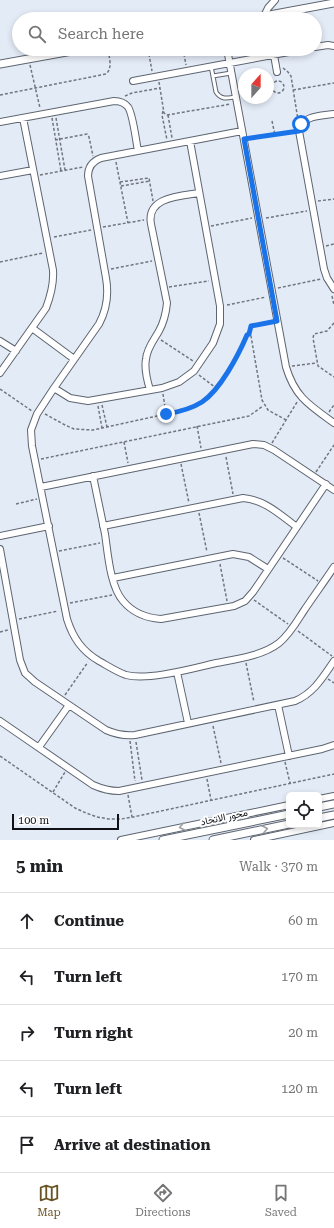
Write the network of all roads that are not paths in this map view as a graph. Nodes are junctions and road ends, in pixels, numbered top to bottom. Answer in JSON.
{"nodes":[{"id":1,"x":275,"y":0,"type":"edge"},
{"id":2,"x":334,"y":3,"type":"edge"},
{"id":3,"x":266,"y":12,"type":"edge"},
{"id":4,"x":286,"y":12,"type":"edge"},
{"id":5,"x":322,"y":45,"type":"edge"},
{"id":6,"x":334,"y":46,"type":"edge"},
{"id":7,"x":45,"y":56,"type":"edge"},
{"id":8,"x":228,"y":56,"type":"edge"},
{"id":9,"x":268,"y":56,"type":"edge"},
{"id":10,"x":274,"y":56,"type":"edge"},
{"id":11,"x":229,"y":63,"type":"junction"},
{"id":12,"x":0,"y":64,"type":"edge"},
{"id":13,"x":211,"y":66,"type":"junction"},
{"id":14,"x":276,"y":69,"type":"road end"},
{"id":15,"x":231,"y":73,"type":"junction"},
{"id":16,"x":213,"y":76,"type":"junction"},
{"id":17,"x":133,"y":81,"type":"dead end"},
{"id":18,"x":236,"y":100,"type":"junction"},
{"id":19,"x":334,"y":114,"type":"edge"},
{"id":20,"x":23,"y":118,"type":"junction"},
{"id":21,"x":0,"y":122,"type":"edge"},
{"id":22,"x":242,"y":131,"type":"junction"},
{"id":23,"x":190,"y":141,"type":"junction"},
{"id":24,"x":138,"y":151,"type":"junction"},
{"id":25,"x":34,"y":173,"type":"junction"},
{"id":26,"x":0,"y":176,"type":"edge"},
{"id":27,"x":199,"y":193,"type":"junction"},
{"id":28,"x":334,"y":289,"type":"edge"},
{"id":29,"x":32,"y":328,"type":"junction"},
{"id":30,"x":0,"y":341,"type":"edge"},
{"id":31,"x":16,"y":351,"type":"junction"},
{"id":32,"x":74,"y":359,"type":"junction"},
{"id":33,"x":0,"y":373,"type":"edge"},
{"id":34,"x":54,"y":388,"type":"junction"},
{"id":35,"x":150,"y":390,"type":"junction"},
{"id":36,"x":334,"y":423,"type":"edge"},
{"id":37,"x":93,"y":476,"type":"junction"},
{"id":38,"x":326,"y":484,"type":"junction"},
{"id":39,"x":41,"y":487,"type":"junction"},
{"id":40,"x":334,"y":490,"type":"edge"},
{"id":41,"x":49,"y":526,"type":"junction"},
{"id":42,"x":103,"y":526,"type":"junction"},
{"id":43,"x":297,"y":527,"type":"junction"},
{"id":44,"x":0,"y":536,"type":"edge"},
{"id":45,"x":0,"y":549,"type":"edge"},
{"id":46,"x":334,"y":567,"type":"edge"},
{"id":47,"x":268,"y":569,"type":"junction"},
{"id":48,"x":113,"y":578,"type":"junction"},
{"id":49,"x":334,"y":661,"type":"edge"},
{"id":50,"x":177,"y":672,"type":"junction"},
{"id":51,"x":69,"y":705,"type":"junction"},
{"id":52,"x":278,"y":705,"type":"junction"},
{"id":53,"x":0,"y":721,"type":"edge"},
{"id":54,"x":188,"y":723,"type":"junction"},
{"id":55,"x":334,"y":745,"type":"edge"},
{"id":56,"x":39,"y":747,"type":"junction"},
{"id":57,"x":286,"y":756,"type":"junction"},
{"id":58,"x":334,"y":796,"type":"edge"},
{"id":59,"x":322,"y":798,"type":"edge"},
{"id":60,"x":334,"y":804,"type":"edge"},
{"id":61,"x":286,"y":806,"type":"edge"},
{"id":62,"x":322,"y":807,"type":"edge"},
{"id":63,"x":286,"y":815,"type":"edge"},
{"id":64,"x":334,"y":815,"type":"edge"},
{"id":65,"x":322,"y":817,"type":"edge"},
{"id":66,"x":334,"y":823,"type":"edge"},
{"id":67,"x":286,"y":825,"type":"edge"},
{"id":68,"x":120,"y":840,"type":"edge"},
{"id":69,"x":163,"y":840,"type":"edge"},
{"id":70,"x":213,"y":840,"type":"edge"},
{"id":71,"x":254,"y":840,"type":"edge"}],
"edges":[{"from":1,"to":3,"type":"street"},
{"from":2,"to":4,"type":"street"},
{"from":5,"to":6,"type":"street"},
{"from":7,"to":12,"type":"street"},
{"from":8,"to":11,"type":"street"},
{"from":9,"to":11,"type":"street"},
{"from":10,"to":14,"type":"street"},
{"from":11,"to":13,"type":"street"},
{"from":11,"to":15,"type":"street"},
{"from":13,"to":16,"type":"lane"},
{"from":13,"to":17,"type":"street"},
{"from":15,"to":16,"type":"lane"},
{"from":15,"to":18,"type":"street"},
{"from":16,"to":18,"type":"lane"},
{"from":18,"to":22,"type":"street"},
{"from":19,"to":28,"type":"street"},
{"from":20,"to":21,"type":"street"},
{"from":20,"to":24,"type":"street"},
{"from":20,"to":25,"type":"street"},
{"from":22,"to":23,"type":"street"},
{"from":22,"to":36,"type":"street"},
{"from":23,"to":24,"type":"street"},
{"from":23,"to":27,"type":"street"},
{"from":24,"to":32,"type":"street"},
{"from":25,"to":26,"type":"street"},
{"from":25,"to":29,"type":"street"},
{"from":27,"to":35,"type":"street"},
{"from":27,"to":35,"type":"street"},
{"from":29,"to":31,"type":"street"},
{"from":29,"to":32,"type":"street"},
{"from":30,"to":31,"type":"street"},
{"from":31,"to":33,"type":"street"},
{"from":32,"to":34,"type":"street"},
{"from":34,"to":35,"type":"street"},
{"from":34,"to":39,"type":"street"},
{"from":37,"to":38,"type":"street"},
{"from":37,"to":39,"type":"street"},
{"from":37,"to":42,"type":"street"},
{"from":38,"to":40,"type":"street"},
{"from":38,"to":43,"type":"street"},
{"from":39,"to":41,"type":"street"},
{"from":41,"to":44,"type":"street"},
{"from":41,"to":50,"type":"street"},
{"from":42,"to":43,"type":"street"},
{"from":42,"to":48,"type":"street"},
{"from":43,"to":47,"type":"street"},
{"from":45,"to":51,"type":"street"},
{"from":46,"to":50,"type":"street"},
{"from":47,"to":48,"type":"street"},
{"from":47,"to":48,"type":"street"},
{"from":49,"to":52,"type":"street"},
{"from":50,"to":54,"type":"street"},
{"from":51,"to":54,"type":"street"},
{"from":51,"to":56,"type":"street"},
{"from":52,"to":54,"type":"street"},
{"from":52,"to":57,"type":"street"},
{"from":53,"to":56,"type":"street"},
{"from":55,"to":57,"type":"street"},
{"from":56,"to":57,"type":"street"},
{"from":58,"to":59,"type":"street"},
{"from":60,"to":62,"type":"street"},
{"from":61,"to":68,"type":"street","one_way":true},
{"from":63,"to":69,"type":"street","name":"محور الاتحاد"},
{"from":64,"to":65,"type":"street"},
{"from":66,"to":71,"type":"street"},
{"from":70,"to":67,"type":"street","name":"محور الاتحاد","one_way":true}]}
